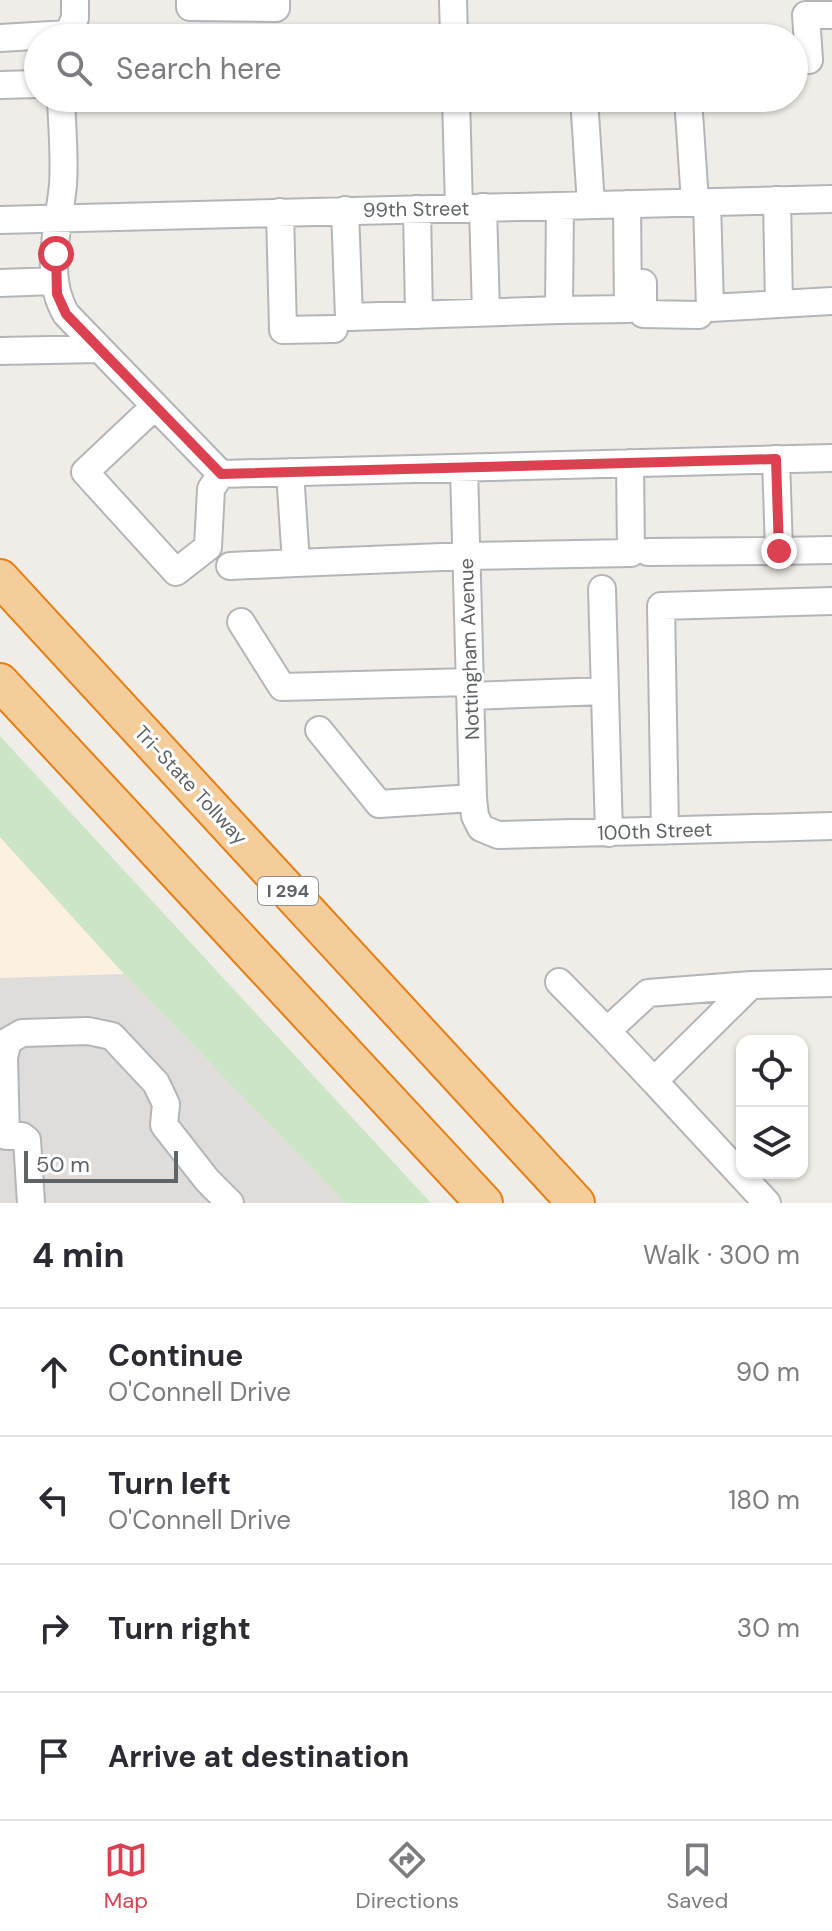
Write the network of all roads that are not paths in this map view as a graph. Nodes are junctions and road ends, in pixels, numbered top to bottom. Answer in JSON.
{"nodes":[{"id":1,"x":75,"y":0,"type":"edge"},
{"id":2,"x":190,"y":0,"type":"edge"},
{"id":3,"x":276,"y":0,"type":"edge"},
{"id":4,"x":453,"y":0,"type":"edge"},
{"id":5,"x":832,"y":15,"type":"edge"},
{"id":6,"x":72,"y":24,"type":"edge"},
{"id":7,"x":454,"y":24,"type":"edge"},
{"id":8,"x":807,"y":24,"type":"edge"},
{"id":9,"x":24,"y":37,"type":"edge"},
{"id":10,"x":0,"y":38,"type":"edge"},
{"id":11,"x":808,"y":45,"type":"edge"},
{"id":12,"x":809,"y":60,"type":"dead end"},
{"id":13,"x":24,"y":84,"type":"edge"},
{"id":14,"x":0,"y":85,"type":"edge"},
{"id":15,"x":61,"y":112,"type":"edge"},
{"id":16,"x":458,"y":112,"type":"edge"},
{"id":17,"x":585,"y":112,"type":"edge"},
{"id":18,"x":690,"y":112,"type":"edge"},
{"id":19,"x":832,"y":199,"type":"edge"},
{"id":20,"x":777,"y":200,"type":"junction"},
{"id":21,"x":701,"y":202,"type":"junction"},
{"id":22,"x":634,"y":204,"type":"junction"},
{"id":23,"x":591,"y":205,"type":"junction"},
{"id":24,"x":560,"y":206,"type":"junction"},
{"id":25,"x":471,"y":207,"type":"junction"},
{"id":26,"x":417,"y":209,"type":"junction"},
{"id":27,"x":345,"y":210,"type":"junction"},
{"id":28,"x":280,"y":212,"type":"junction"},
{"id":29,"x":0,"y":220,"type":"edge"},
{"id":30,"x":56,"y":220,"type":"junction"},
{"id":31,"x":55,"y":281,"type":"junction"},
{"id":32,"x":0,"y":283,"type":"edge"},
{"id":33,"x":832,"y":301,"type":"edge"},
{"id":34,"x":779,"y":304,"type":"junction"},
{"id":35,"x":559,"y":310,"type":"junction"},
{"id":36,"x":486,"y":312,"type":"junction"},
{"id":37,"x":419,"y":315,"type":"junction"},
{"id":38,"x":699,"y":315,"type":"dead end"},
{"id":39,"x":334,"y":329,"type":"dead end"},
{"id":40,"x":99,"y":349,"type":"junction"},
{"id":41,"x":0,"y":351,"type":"edge"},
{"id":42,"x":154,"y":407,"type":"junction"},
{"id":43,"x":832,"y":458,"type":"edge"},
{"id":44,"x":776,"y":459,"type":"junction"},
{"id":45,"x":630,"y":463,"type":"junction"},
{"id":46,"x":464,"y":468,"type":"junction"},
{"id":47,"x":290,"y":472,"type":"junction"},
{"id":48,"x":221,"y":474,"type":"junction"},
{"id":49,"x":832,"y":550,"type":"edge"},
{"id":50,"x":779,"y":551,"type":"junction"},
{"id":51,"x":648,"y":552,"type":"dead end"},
{"id":52,"x":466,"y":556,"type":"junction"},
{"id":53,"x":296,"y":563,"type":"junction"},
{"id":54,"x":230,"y":566,"type":"dead end"},
{"id":55,"x":0,"y":578,"type":"edge"},
{"id":56,"x":602,"y":589,"type":"dead end"},
{"id":57,"x":832,"y":601,"type":"edge"},
{"id":58,"x":241,"y":622,"type":"dead end"},
{"id":59,"x":0,"y":682,"type":"edge"},
{"id":60,"x":470,"y":689,"type":"junction"},
{"id":61,"x":605,"y":691,"type":"junction"},
{"id":62,"x":319,"y":730,"type":"dead end"},
{"id":63,"x":473,"y":798,"type":"junction"},
{"id":64,"x":832,"y":826,"type":"edge"},
{"id":65,"x":481,"y":828,"type":"joint"},
{"id":66,"x":665,"y":831,"type":"junction"},
{"id":67,"x":609,"y":833,"type":"junction"},
{"id":68,"x":559,"y":982,"type":"dead end"},
{"id":69,"x":832,"y":983,"type":"edge"},
{"id":70,"x":751,"y":985,"type":"junction"},
{"id":71,"x":607,"y":1031,"type":"junction"},
{"id":72,"x":654,"y":1081,"type":"junction"},
{"id":73,"x":2,"y":1136,"type":"edge"},
{"id":74,"x":31,"y":1203,"type":"edge"},
{"id":75,"x":230,"y":1203,"type":"edge"},
{"id":76,"x":484,"y":1203,"type":"edge"},
{"id":77,"x":576,"y":1203,"type":"edge"},
{"id":78,"x":767,"y":1203,"type":"edge"}],
"edges":[{"from":1,"to":6,"type":"street"},
{"from":2,"to":3,"type":"street"},
{"from":4,"to":7,"type":"street"},
{"from":5,"to":8,"type":"street"},
{"from":9,"to":10,"type":"street"},
{"from":11,"to":12,"type":"street"},
{"from":13,"to":14,"type":"street"},
{"from":15,"to":30,"type":"street"},
{"from":16,"to":25,"type":"street"},
{"from":17,"to":23,"type":"street"},
{"from":18,"to":21,"type":"street"},
{"from":19,"to":20,"type":"street","name":"99th Street"},
{"from":20,"to":21,"type":"street","name":"99th Street"},
{"from":20,"to":34,"type":"street"},
{"from":21,"to":22,"type":"street","name":"99th Street"},
{"from":21,"to":34,"type":"street"},
{"from":22,"to":23,"type":"street","name":"99th Street"},
{"from":22,"to":35,"type":"street"},
{"from":22,"to":38,"type":"street"},
{"from":23,"to":24,"type":"street","name":"99th Street"},
{"from":24,"to":25,"type":"street","name":"99th Street"},
{"from":24,"to":35,"type":"street"},
{"from":25,"to":26,"type":"street","name":"99th Street"},
{"from":25,"to":36,"type":"street"},
{"from":26,"to":27,"type":"street","name":"99th Street"},
{"from":26,"to":37,"type":"street"},
{"from":27,"to":28,"type":"street","name":"99th Street"},
{"from":27,"to":37,"type":"street"},
{"from":28,"to":30,"type":"street","name":"99th Street"},
{"from":28,"to":39,"type":"street"},
{"from":29,"to":30,"type":"street","name":"99th Street"},
{"from":30,"to":31,"type":"street"},
{"from":31,"to":32,"type":"street"},
{"from":31,"to":40,"type":"street"},
{"from":33,"to":34,"type":"street"},
{"from":35,"to":36,"type":"street"},
{"from":36,"to":37,"type":"street"},
{"from":40,"to":41,"type":"street"},
{"from":40,"to":42,"type":"street"},
{"from":42,"to":48,"type":"street"},
{"from":42,"to":48,"type":"street"},
{"from":43,"to":44,"type":"street"},
{"from":44,"to":45,"type":"street"},
{"from":44,"to":50,"type":"street"},
{"from":45,"to":46,"type":"street"},
{"from":45,"to":52,"type":"street"},
{"from":46,"to":47,"type":"street"},
{"from":46,"to":52,"type":"street","name":"Nottingham Avenue"},
{"from":47,"to":48,"type":"street"},
{"from":47,"to":53,"type":"street"},
{"from":49,"to":50,"type":"street"},
{"from":50,"to":51,"type":"street"},
{"from":52,"to":53,"type":"street"},
{"from":52,"to":60,"type":"street","name":"Nottingham Avenue"},
{"from":53,"to":54,"type":"street"},
{"from":55,"to":77,"type":"highway","name":"Tri-State Tollway","number":"I 294"},
{"from":56,"to":61,"type":"street"},
{"from":57,"to":66,"type":"street"},
{"from":58,"to":60,"type":"street"},
{"from":59,"to":76,"type":"highway"},
{"from":60,"to":61,"type":"street"},
{"from":60,"to":63,"type":"street","name":"Nottingham Avenue"},
{"from":61,"to":67,"type":"street"},
{"from":62,"to":63,"type":"street"},
{"from":63,"to":65,"type":"street","name":"Nottingham Avenue"},
{"from":64,"to":66,"type":"street","name":"100th Street"},
{"from":65,"to":67,"type":"street","name":"100th Street"},
{"from":66,"to":67,"type":"street","name":"100th Street"},
{"from":68,"to":71,"type":"street"},
{"from":69,"to":70,"type":"street"},
{"from":70,"to":71,"type":"street"},
{"from":70,"to":72,"type":"street"},
{"from":71,"to":72,"type":"street"},
{"from":72,"to":78,"type":"street"},
{"from":73,"to":74,"type":"street"},
{"from":73,"to":75,"type":"street"}]}
